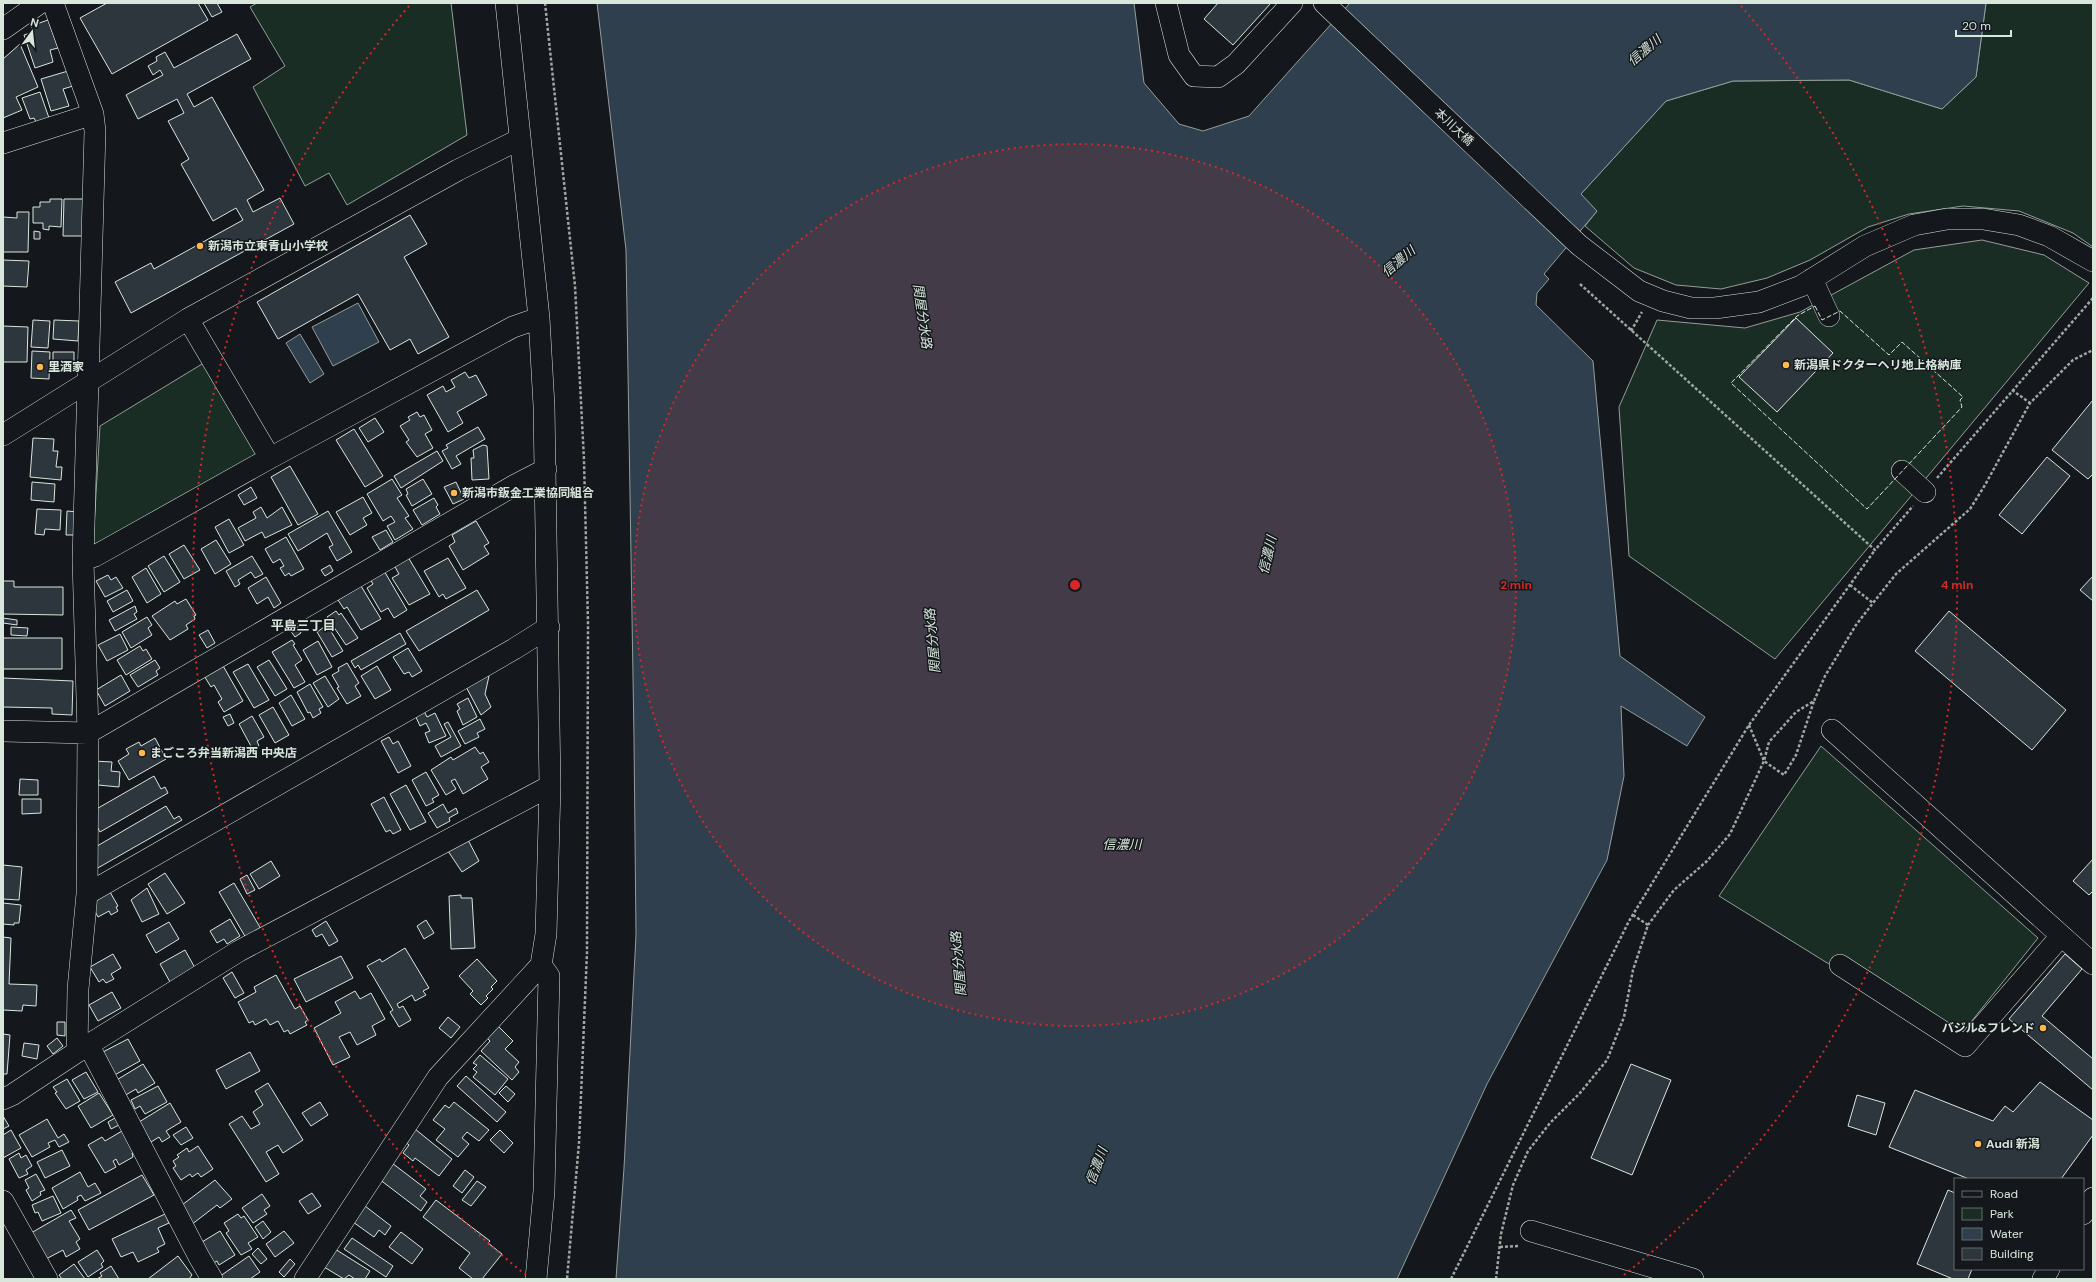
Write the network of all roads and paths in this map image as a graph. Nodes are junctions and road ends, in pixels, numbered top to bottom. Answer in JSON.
{"nodes":[{"id":1,"x":40,"y":3,"type":"edge"},
{"id":2,"x":53,"y":3,"type":"edge"},
{"id":3,"x":506,"y":3,"type":"edge"},
{"id":4,"x":544,"y":3,"type":"edge"},
{"id":5,"x":1166,"y":3,"type":"edge"},
{"id":6,"x":1292,"y":3,"type":"edge"},
{"id":7,"x":1326,"y":6,"type":"edge"},
{"id":8,"x":3,"y":29,"type":"edge"},
{"id":9,"x":93,"y":114,"type":"junction"},
{"id":10,"x":520,"y":140,"type":"junction"},
{"id":11,"x":3,"y":143,"type":"edge"},
{"id":12,"x":2093,"y":261,"type":"edge"},
{"id":13,"x":1812,"y":279,"type":"junction"},
{"id":14,"x":1580,"y":284,"type":"dead end"},
{"id":15,"x":2093,"y":298,"type":"edge"},
{"id":16,"x":1830,"y":316,"type":"dead end"},
{"id":17,"x":539,"y":318,"type":"junction"},
{"id":18,"x":188,"y":319,"type":"junction"},
{"id":19,"x":2093,"y":350,"type":"edge"},
{"id":20,"x":87,"y":381,"type":"junction"},
{"id":21,"x":2012,"y":390,"type":"junction"},
{"id":22,"x":2030,"y":403,"type":"junction"},
{"id":23,"x":3,"y":435,"type":"edge"},
{"id":24,"x":270,"y":458,"type":"junction"},
{"id":25,"x":546,"y":469,"type":"junction"},
{"id":26,"x":1902,"y":471,"type":"dead end"},
{"id":27,"x":1925,"y":492,"type":"junction"},
{"id":28,"x":1875,"y":550,"type":"junction"},
{"id":29,"x":83,"y":560,"type":"junction"},
{"id":30,"x":1850,"y":585,"type":"junction"},
{"id":31,"x":1874,"y":603,"type":"junction"},
{"id":32,"x":549,"y":627,"type":"junction"},
{"id":33,"x":1814,"y":701,"type":"junction"},
{"id":34,"x":1749,"y":725,"type":"junction"},
{"id":35,"x":1832,"y":730,"type":"dead end"},
{"id":36,"x":3,"y":731,"type":"edge"},
{"id":37,"x":88,"y":733,"type":"junction"},
{"id":38,"x":1764,"y":762,"type":"junction"},
{"id":39,"x":550,"y":786,"type":"junction"},
{"id":40,"x":87,"y":894,"type":"junction"},
{"id":41,"x":1633,"y":915,"type":"junction"},
{"id":42,"x":1648,"y":925,"type":"junction"},
{"id":43,"x":2061,"y":936,"type":"junction"},
{"id":44,"x":2093,"y":964,"type":"edge"},
{"id":45,"x":541,"y":965,"type":"junction"},
{"id":46,"x":1840,"y":965,"type":"dead end"},
{"id":47,"x":83,"y":1049,"type":"junction"},
{"id":48,"x":3,"y":1099,"type":"edge"},
{"id":49,"x":2093,"y":1198,"type":"edge"},
{"id":50,"x":3,"y":1201,"type":"edge"},
{"id":51,"x":2084,"y":1212,"type":"edge"},
{"id":52,"x":1531,"y":1231,"type":"dead end"},
{"id":53,"x":2048,"y":1270,"type":"edge"},
{"id":54,"x":47,"y":1279,"type":"edge"},
{"id":55,"x":212,"y":1279,"type":"edge"},
{"id":56,"x":305,"y":1279,"type":"edge"},
{"id":57,"x":536,"y":1279,"type":"edge"},
{"id":58,"x":567,"y":1279,"type":"edge"},
{"id":59,"x":1451,"y":1279,"type":"edge"},
{"id":60,"x":1496,"y":1279,"type":"edge"},
{"id":61,"x":1693,"y":1279,"type":"edge"},
{"id":62,"x":2043,"y":1279,"type":"edge"}],
"edges":[{"from":1,"to":8,"type":"street"},
{"from":2,"to":9,"type":"street"},
{"from":3,"to":10,"type":"street"},
{"from":4,"to":58,"type":"path"},
{"from":5,"to":6,"type":"street"},
{"from":7,"to":13,"type":"street","name":"本川大橋"},
{"from":9,"to":11,"type":"street"},
{"from":9,"to":20,"type":"street"},
{"from":10,"to":17,"type":"street"},
{"from":10,"to":18,"type":"street"},
{"from":12,"to":13,"type":"street","name":"本川大橋"},
{"from":13,"to":16,"type":"street"},
{"from":14,"to":28,"type":"path"},
{"from":15,"to":21,"type":"path"},
{"from":17,"to":24,"type":"street"},
{"from":17,"to":25,"type":"street"},
{"from":18,"to":20,"type":"street"},
{"from":18,"to":24,"type":"street"},
{"from":19,"to":22,"type":"path"},
{"from":20,"to":23,"type":"street"},
{"from":20,"to":29,"type":"street"},
{"from":21,"to":22,"type":"path"},
{"from":21,"to":27,"type":"path"},
{"from":22,"to":31,"type":"path"},
{"from":24,"to":29,"type":"street"},
{"from":25,"to":32,"type":"street"},
{"from":25,"to":37,"type":"street"},
{"from":26,"to":27,"type":"street"},
{"from":27,"to":28,"type":"path"},
{"from":28,"to":30,"type":"path"},
{"from":29,"to":37,"type":"street"},
{"from":30,"to":31,"type":"path"},
{"from":30,"to":34,"type":"path"},
{"from":31,"to":33,"type":"path"},
{"from":32,"to":39,"type":"street"},
{"from":32,"to":40,"type":"street"},
{"from":33,"to":38,"type":"path"},
{"from":33,"to":38,"type":"path"},
{"from":34,"to":38,"type":"path"},
{"from":34,"to":41,"type":"path"},
{"from":35,"to":43,"type":"street"},
{"from":36,"to":37,"type":"street"},
{"from":37,"to":40,"type":"street"},
{"from":38,"to":42,"type":"path"},
{"from":39,"to":45,"type":"street"},
{"from":39,"to":47,"type":"street"},
{"from":40,"to":47,"type":"street"},
{"from":41,"to":42,"type":"path"},
{"from":41,"to":59,"type":"path"},
{"from":42,"to":60,"type":"path"},
{"from":43,"to":44,"type":"street"},
{"from":43,"to":46,"type":"street"},
{"from":45,"to":56,"type":"street"},
{"from":45,"to":57,"type":"street"},
{"from":47,"to":48,"type":"street"},
{"from":47,"to":55,"type":"street"},
{"from":49,"to":51,"type":"street"},
{"from":50,"to":54,"type":"street"},
{"from":52,"to":61,"type":"street"},
{"from":53,"to":62,"type":"street"}]}
